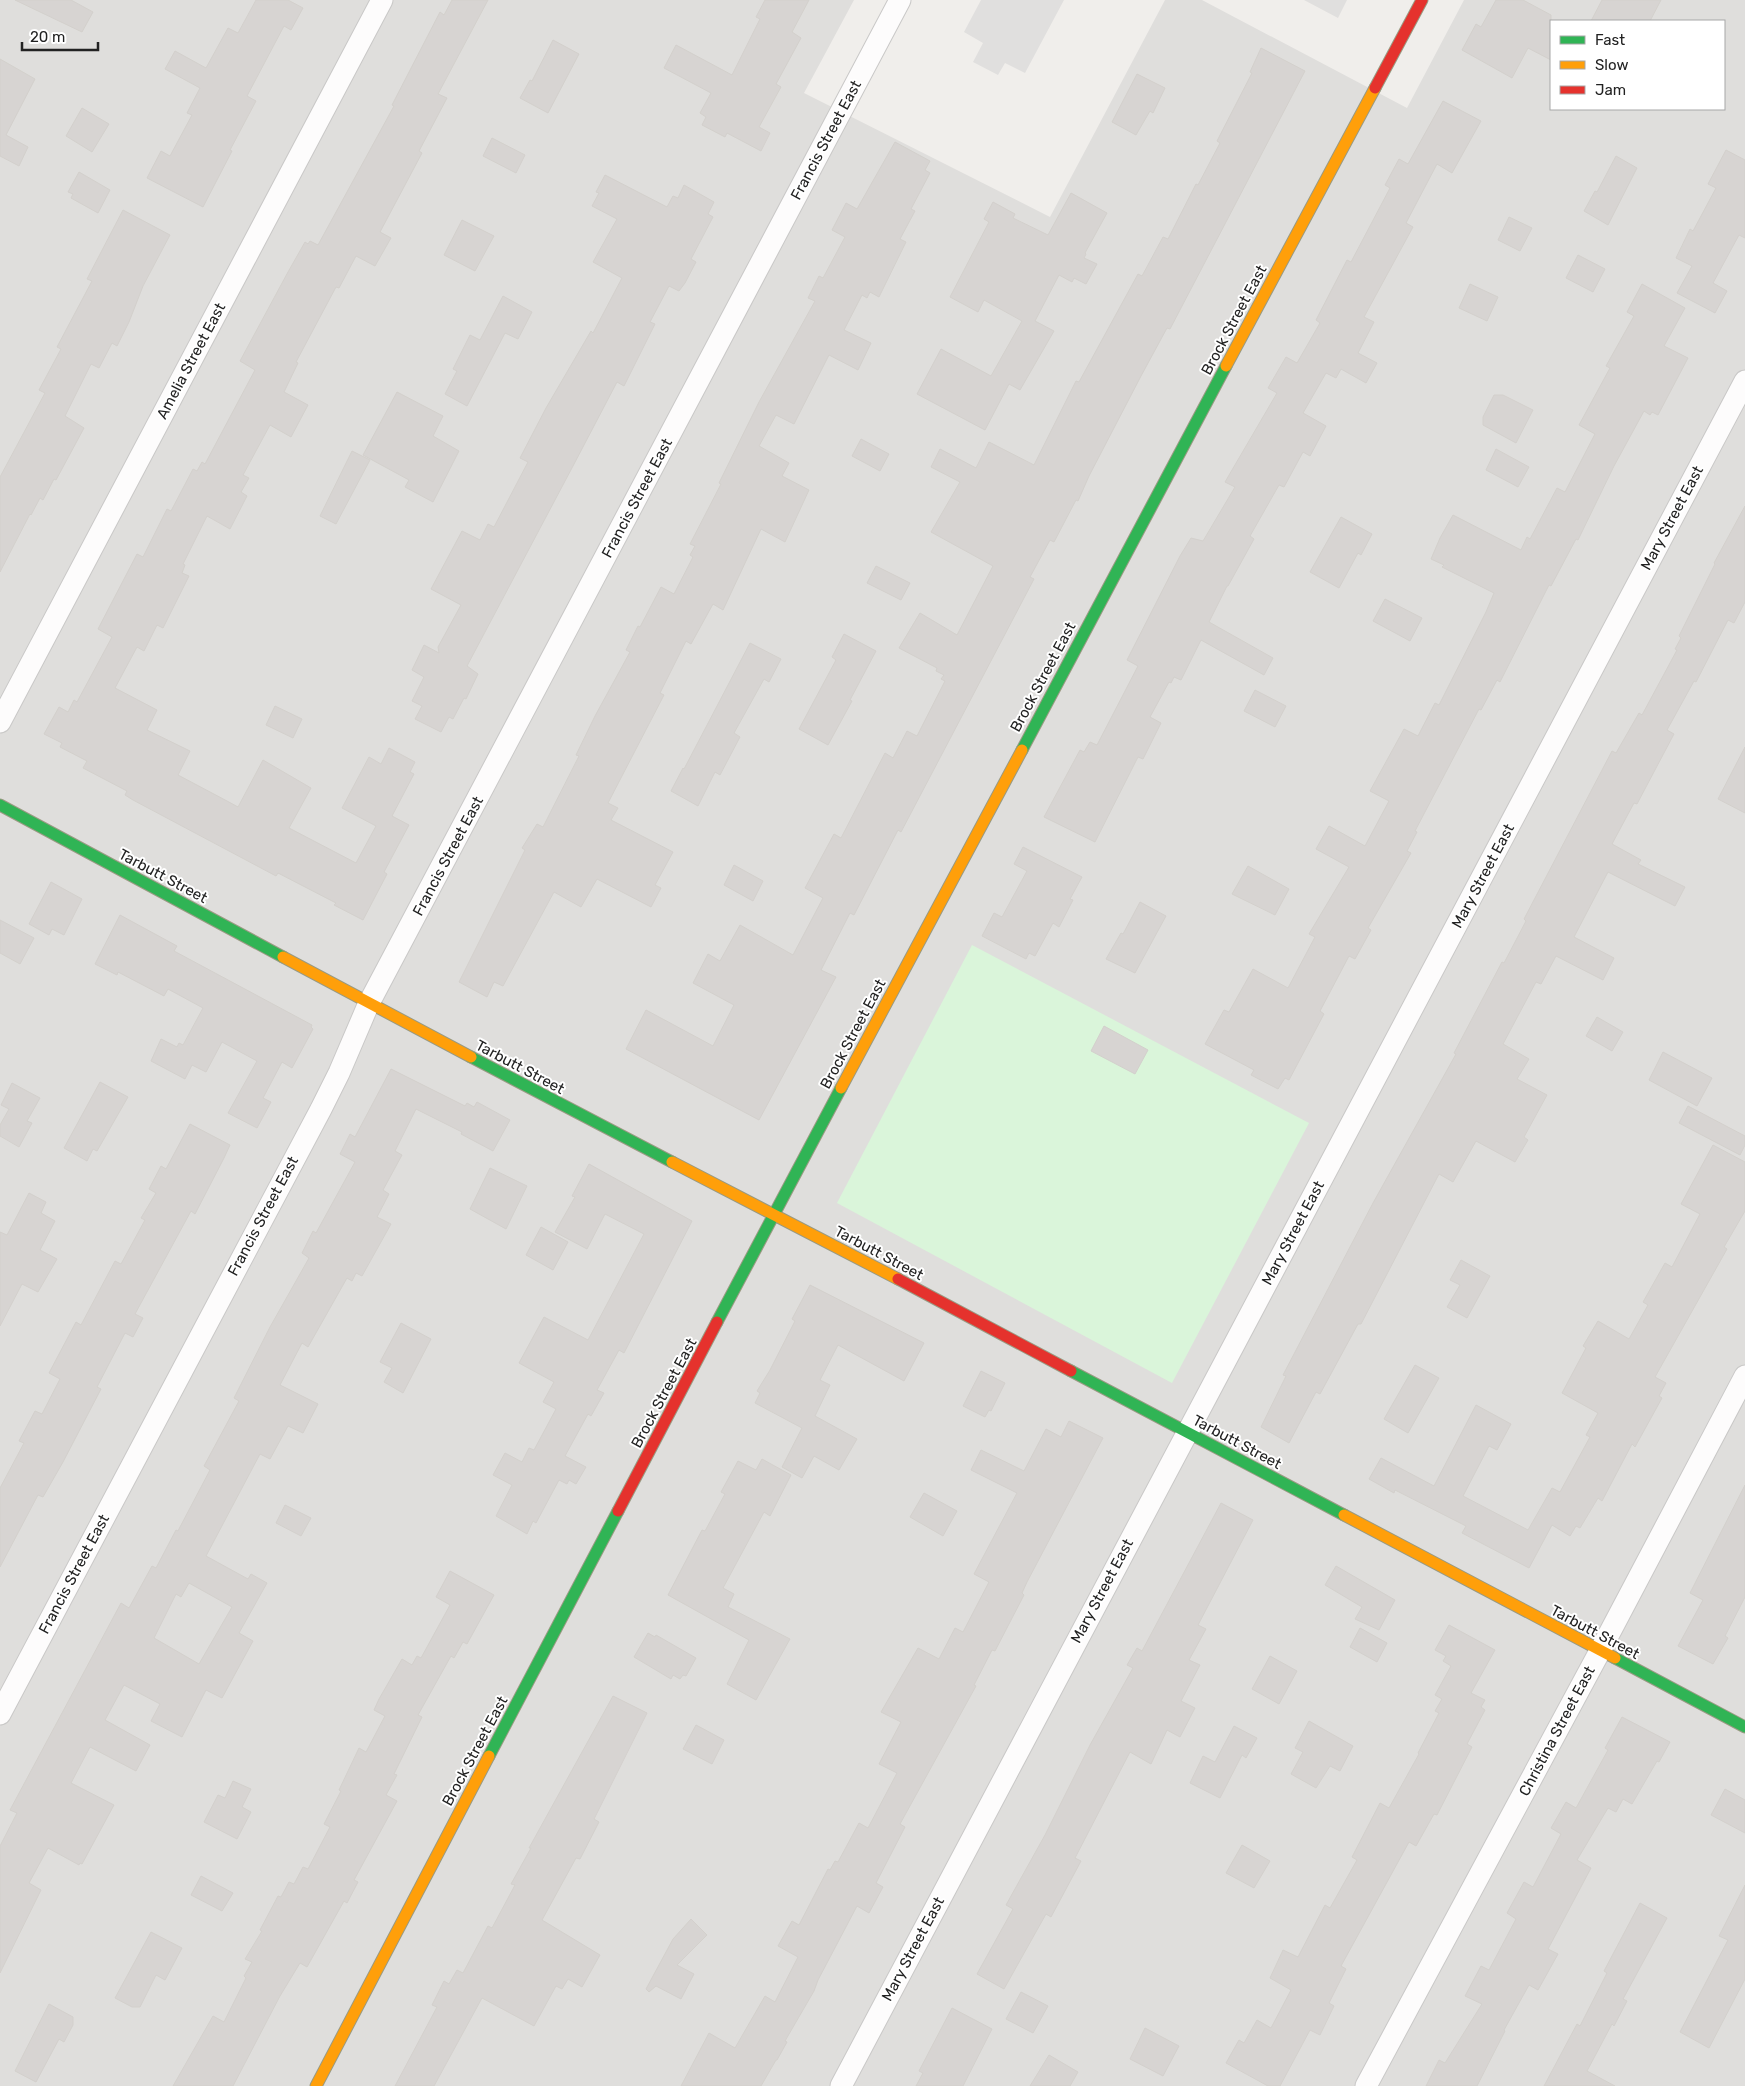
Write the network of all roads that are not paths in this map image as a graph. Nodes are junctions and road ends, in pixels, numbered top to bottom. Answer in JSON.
{"nodes":[{"id":1,"x":382,"y":0,"type":"edge"},
{"id":2,"x":900,"y":0,"type":"edge"},
{"id":3,"x":1422,"y":0,"type":"edge"},
{"id":4,"x":1745,"y":381,"type":"edge"},
{"id":5,"x":0,"y":722,"type":"edge"},
{"id":6,"x":0,"y":805,"type":"edge"},
{"id":7,"x":369,"y":1004,"type":"junction"},
{"id":8,"x":774,"y":1214,"type":"junction"},
{"id":9,"x":1745,"y":1376,"type":"edge"},
{"id":10,"x":1186,"y":1432,"type":"junction"},
{"id":11,"x":1600,"y":1651,"type":"junction"},
{"id":12,"x":0,"y":1714,"type":"edge"},
{"id":13,"x":1745,"y":1727,"type":"edge"},
{"id":14,"x":316,"y":2086,"type":"edge"},
{"id":15,"x":841,"y":2086,"type":"edge"},
{"id":16,"x":1366,"y":2086,"type":"edge"}],
"edges":[{"from":1,"to":5,"type":"street","name":"Amelia Street East"},
{"from":2,"to":7,"type":"street","name":"Francis Street East"},
{"from":3,"to":8,"type":"street","name":"Brock Street East"},
{"from":4,"to":10,"type":"street","name":"Mary Street East"},
{"from":6,"to":7,"type":"street","name":"Tarbutt Street"},
{"from":7,"to":8,"type":"street","name":"Tarbutt Street"},
{"from":7,"to":12,"type":"street","name":"Francis Street East"},
{"from":8,"to":10,"type":"street","name":"Tarbutt Street"},
{"from":8,"to":14,"type":"street","name":"Brock Street East"},
{"from":9,"to":11,"type":"street","name":"Christina Street East"},
{"from":10,"to":11,"type":"street","name":"Tarbutt Street"},
{"from":10,"to":15,"type":"street","name":"Mary Street East"},
{"from":11,"to":13,"type":"street","name":"Tarbutt Street"},
{"from":11,"to":16,"type":"street","name":"Christina Street East"}]}
